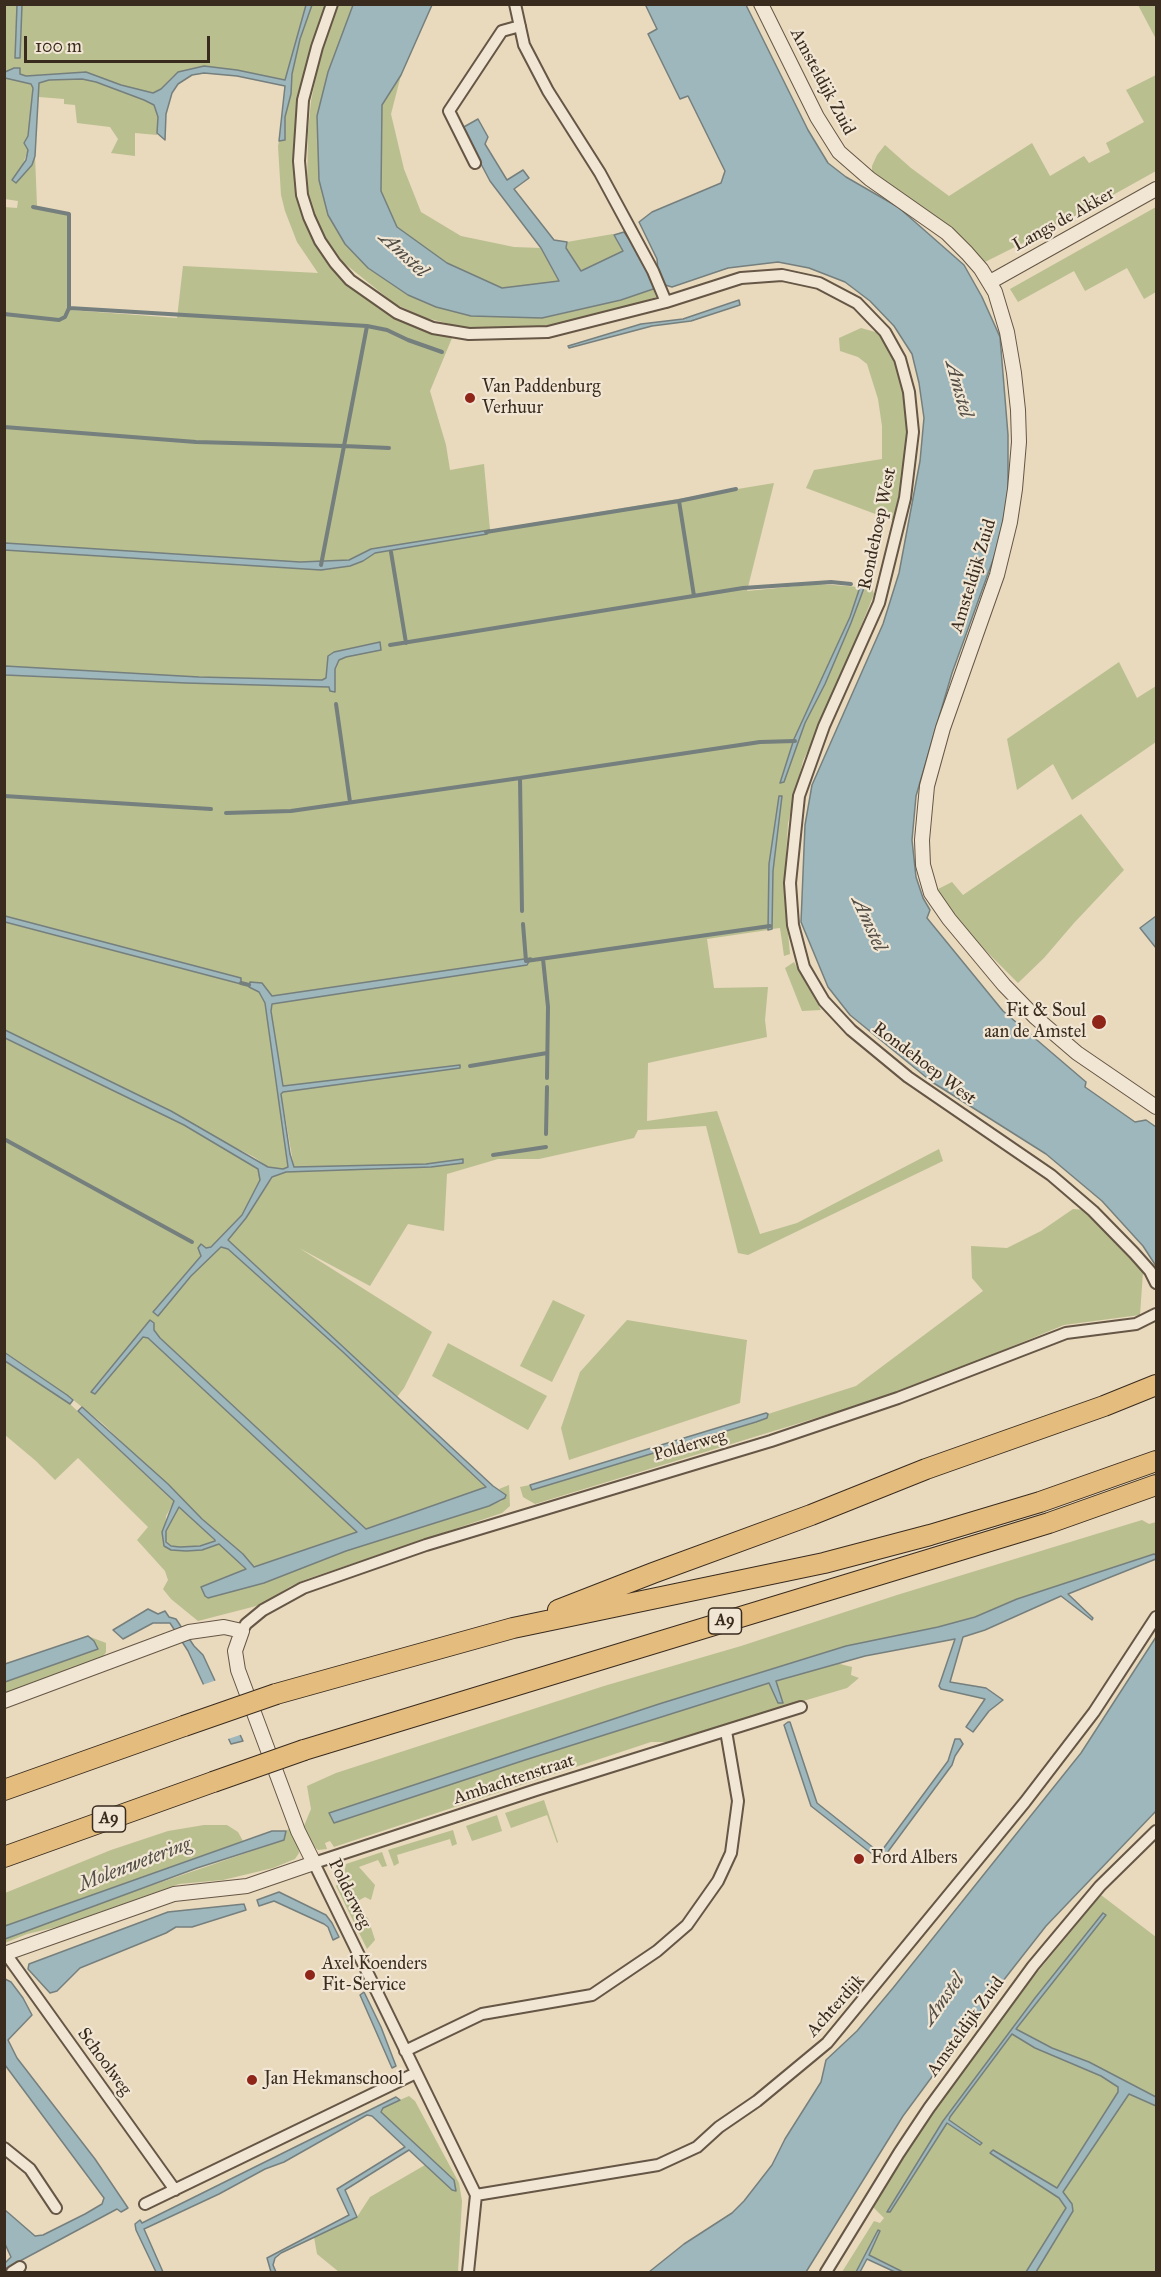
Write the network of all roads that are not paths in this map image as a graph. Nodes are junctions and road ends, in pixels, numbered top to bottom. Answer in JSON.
{"nodes":[{"id":1,"x":332,"y":4,"type":"edge"},
{"id":2,"x":515,"y":4,"type":"edge"},
{"id":3,"x":761,"y":4,"type":"edge"},
{"id":4,"x":520,"y":26,"type":"junction"},
{"id":5,"x":475,"y":163,"type":"dead end"},
{"id":6,"x":1156,"y":189,"type":"edge"},
{"id":7,"x":990,"y":282,"type":"junction"},
{"id":8,"x":666,"y":302,"type":"junction"},
{"id":9,"x":1156,"y":1106,"type":"edge"},
{"id":10,"x":1156,"y":1283,"type":"edge"},
{"id":11,"x":1156,"y":1314,"type":"edge"},
{"id":12,"x":1156,"y":1385,"type":"edge"},
{"id":13,"x":1149,"y":1464,"type":"edge"},
{"id":14,"x":1151,"y":1487,"type":"edge"},
{"id":15,"x":1156,"y":1617,"type":"edge"},
{"id":16,"x":513,"y":1628,"type":"junction"},
{"id":17,"x":242,"y":1632,"type":"junction"},
{"id":18,"x":4,"y":1701,"type":"edge"},
{"id":19,"x":801,"y":1707,"type":"dead end"},
{"id":20,"x":726,"y":1731,"type":"junction"},
{"id":21,"x":4,"y":1790,"type":"edge"},
{"id":22,"x":1156,"y":1831,"type":"edge"},
{"id":23,"x":4,"y":1857,"type":"edge"},
{"id":24,"x":314,"y":1863,"type":"junction"},
{"id":25,"x":5,"y":1954,"type":"edge"},
{"id":26,"x":405,"y":2051,"type":"junction"},
{"id":27,"x":416,"y":2073,"type":"junction"},
{"id":28,"x":4,"y":2148,"type":"edge"},
{"id":29,"x":175,"y":2190,"type":"junction"},
{"id":30,"x":476,"y":2195,"type":"junction"},
{"id":31,"x":145,"y":2204,"type":"dead end"},
{"id":32,"x":56,"y":2208,"type":"dead end"},
{"id":33,"x":829,"y":2268,"type":"edge"},
{"id":34,"x":468,"y":2272,"type":"edge"}],
"edges":[{"from":1,"to":8,"type":"street","name":"Rondehoep West"},
{"from":2,"to":4,"type":"street"},
{"from":3,"to":7,"type":"street","name":"Amsteldijk Zuid"},
{"from":4,"to":5,"type":"street"},
{"from":4,"to":8,"type":"street"},
{"from":6,"to":7,"type":"street","name":"Langs de Akker"},
{"from":7,"to":9,"type":"street","name":"Amsteldijk Zuid"},
{"from":8,"to":10,"type":"street","name":"Rondehoep West"},
{"from":11,"to":17,"type":"street","name":"Polderweg"},
{"from":12,"to":16,"type":"highway","number":"A9"},
{"from":13,"to":16,"type":"highway","number":"A9"},
{"from":14,"to":23,"type":"highway","number":"A9","bridge":true},
{"from":15,"to":30,"type":"street","name":"Achterdijk"},
{"from":16,"to":21,"type":"highway","number":"A9","bridge":true},
{"from":17,"to":18,"type":"street"},
{"from":17,"to":24,"type":"street","name":"Polderweg"},
{"from":19,"to":20,"type":"street","name":"Ambachtenstraat"},
{"from":20,"to":24,"type":"street","name":"Ambachtenstraat"},
{"from":20,"to":26,"type":"street"},
{"from":22,"to":33,"type":"street","name":"Amsteldijk Zuid"},
{"from":24,"to":25,"type":"street"},
{"from":24,"to":26,"type":"street","name":"Polderweg"},
{"from":25,"to":29,"type":"street","name":"Schoolweg"},
{"from":26,"to":27,"type":"street","name":"Polderweg"},
{"from":27,"to":29,"type":"street"},
{"from":27,"to":30,"type":"street","name":"Polderweg"},
{"from":28,"to":32,"type":"street"},
{"from":29,"to":31,"type":"street"},
{"from":30,"to":34,"type":"street"}]}
